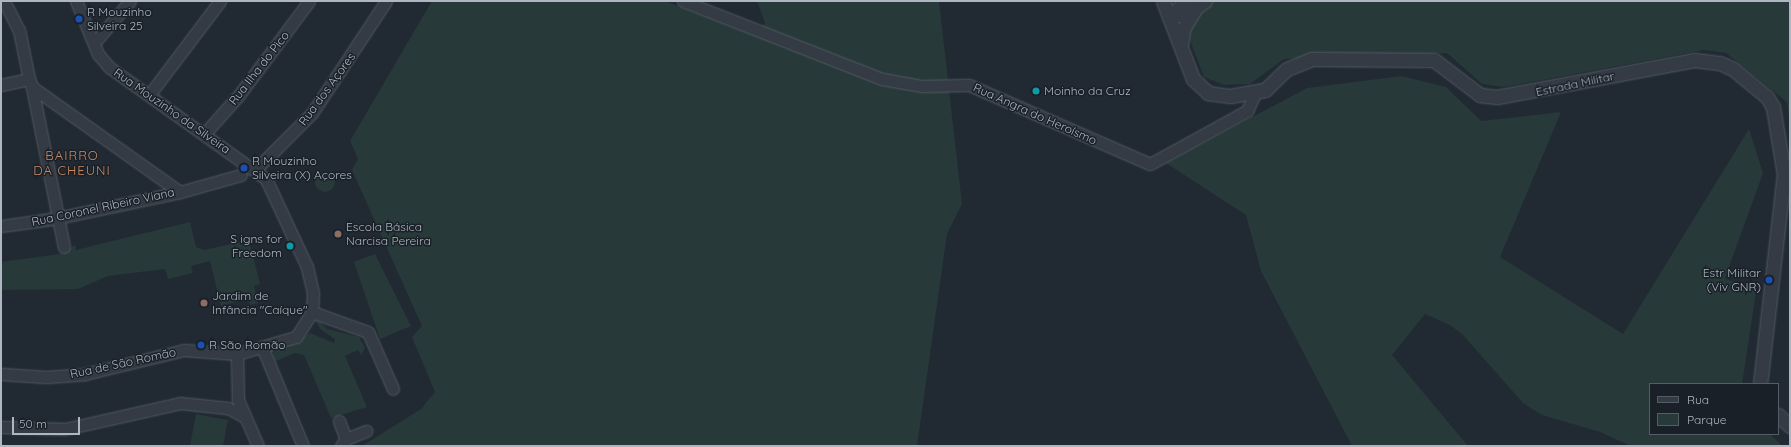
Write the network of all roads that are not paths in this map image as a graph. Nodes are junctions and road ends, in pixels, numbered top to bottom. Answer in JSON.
{"nodes":[{"id":1,"x":5,"y":1,"type":"edge"},
{"id":2,"x":76,"y":1,"type":"edge"},
{"id":3,"x":130,"y":1,"type":"edge"},
{"id":4,"x":220,"y":1,"type":"edge"},
{"id":5,"x":309,"y":1,"type":"edge"},
{"id":6,"x":386,"y":1,"type":"edge"},
{"id":7,"x":683,"y":1,"type":"edge"},
{"id":8,"x":1163,"y":1,"type":"edge"},
{"id":9,"x":1205,"y":1,"type":"edge"},
{"id":10,"x":1194,"y":5,"type":"edge"},
{"id":11,"x":1169,"y":17,"type":"junction"},
{"id":12,"x":94,"y":43,"type":"junction"},
{"id":13,"x":1181,"y":48,"type":"junction"},
{"id":14,"x":31,"y":83,"type":"junction"},
{"id":15,"x":1,"y":85,"type":"edge"},
{"id":16,"x":149,"y":95,"type":"junction"},
{"id":17,"x":1254,"y":95,"type":"junction"},
{"id":18,"x":205,"y":133,"type":"junction"},
{"id":19,"x":256,"y":169,"type":"junction"},
{"id":20,"x":241,"y":175,"type":"dead end"},
{"id":21,"x":180,"y":192,"type":"junction"},
{"id":22,"x":58,"y":218,"type":"junction"},
{"id":23,"x":1,"y":226,"type":"edge"},
{"id":24,"x":64,"y":248,"type":"dead end"},
{"id":25,"x":312,"y":312,"type":"junction"},
{"id":26,"x":263,"y":349,"type":"junction"},
{"id":27,"x":237,"y":354,"type":"junction"},
{"id":28,"x":1,"y":374,"type":"edge"},
{"id":29,"x":1760,"y":383,"type":"edge"},
{"id":30,"x":392,"y":389,"type":"dead end"},
{"id":31,"x":1779,"y":416,"type":"edge"},
{"id":32,"x":245,"y":417,"type":"junction"},
{"id":33,"x":339,"y":421,"type":"dead end"},
{"id":34,"x":1790,"y":426,"type":"edge"},
{"id":35,"x":1,"y":427,"type":"edge"},
{"id":36,"x":366,"y":431,"type":"dead end"},
{"id":37,"x":344,"y":443,"type":"edge"},
{"id":38,"x":258,"y":446,"type":"edge"},
{"id":39,"x":303,"y":446,"type":"edge"}],
"edges":[{"from":1,"to":14,"type":"street"},
{"from":2,"to":12,"type":"street","name":"Rua Mouzinho da Silveira"},
{"from":3,"to":12,"type":"street"},
{"from":4,"to":16,"type":"street"},
{"from":5,"to":18,"type":"street","name":"Rua Ilha do Pico"},
{"from":6,"to":19,"type":"street","name":"Rua dos Açores"},
{"from":7,"to":17,"type":"street","name":"Rua Angra do Heroísmo"},
{"from":8,"to":11,"type":"street","name":"Estrada Militar"},
{"from":9,"to":10,"type":"street"},
{"from":10,"to":11,"type":"street"},
{"from":10,"to":13,"type":"street"},
{"from":11,"to":13,"type":"street","name":"Estrada Militar"},
{"from":12,"to":16,"type":"street","name":"Rua Mouzinho da Silveira"},
{"from":13,"to":17,"type":"street","name":"Estrada Militar"},
{"from":14,"to":15,"type":"street"},
{"from":14,"to":21,"type":"street","name":"Rua Coronel Ribeiro Viana"},
{"from":14,"to":22,"type":"street"},
{"from":16,"to":18,"type":"street","name":"Rua Mouzinho da Silveira"},
{"from":17,"to":29,"type":"street","name":"Estrada Militar"},
{"from":18,"to":19,"type":"street","name":"Rua Mouzinho da Silveira"},
{"from":19,"to":25,"type":"street"},
{"from":20,"to":21,"type":"street"},
{"from":21,"to":22,"type":"street","name":"Rua Coronel Ribeiro Viana"},
{"from":22,"to":23,"type":"street","name":"Rua Coronel Ribeiro Viana"},
{"from":22,"to":24,"type":"street"},
{"from":25,"to":26,"type":"street","name":"Rua de São Romão"},
{"from":25,"to":30,"type":"street"},
{"from":26,"to":27,"type":"street","name":"Rua de São Romão"},
{"from":26,"to":39,"type":"street"},
{"from":27,"to":28,"type":"street","name":"Rua de São Romão"},
{"from":27,"to":32,"type":"street"},
{"from":31,"to":34,"type":"street"},
{"from":32,"to":35,"type":"street"},
{"from":32,"to":38,"type":"street"},
{"from":33,"to":37,"type":"street"},
{"from":36,"to":37,"type":"street"}]}
